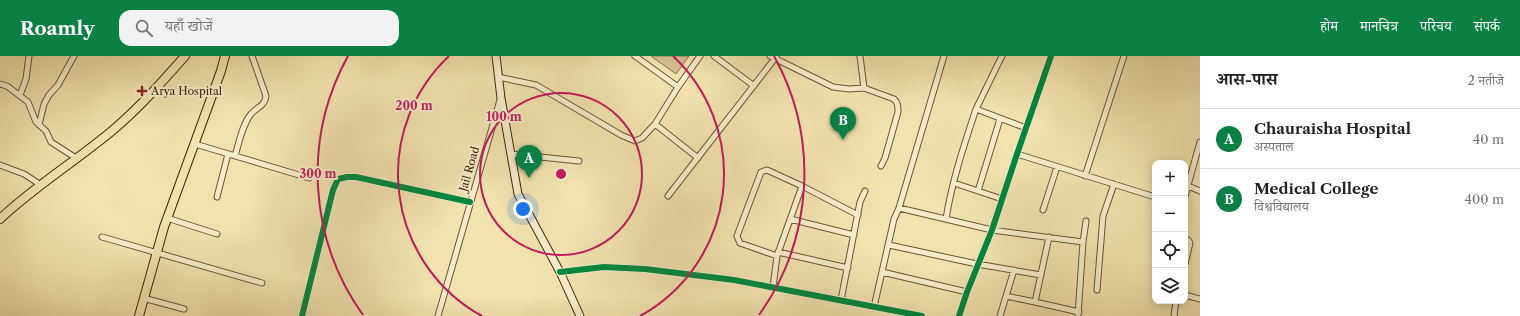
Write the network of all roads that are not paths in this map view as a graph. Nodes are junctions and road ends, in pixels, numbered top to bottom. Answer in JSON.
{"nodes":[{"id":1,"x":29,"y":56,"type":"edge"},
{"id":2,"x":74,"y":56,"type":"edge"},
{"id":3,"x":185,"y":56,"type":"edge"},
{"id":4,"x":225,"y":56,"type":"edge"},
{"id":5,"x":252,"y":56,"type":"edge"},
{"id":6,"x":496,"y":56,"type":"edge"},
{"id":7,"x":635,"y":56,"type":"edge"},
{"id":8,"x":700,"y":56,"type":"edge"},
{"id":9,"x":714,"y":56,"type":"edge"},
{"id":10,"x":860,"y":56,"type":"edge"},
{"id":11,"x":944,"y":56,"type":"edge"},
{"id":12,"x":1002,"y":56,"type":"edge"},
{"id":13,"x":1051,"y":56,"type":"edge"},
{"id":14,"x":1124,"y":56,"type":"edge"},
{"id":15,"x":774,"y":57,"type":"edge"},
{"id":16,"x":498,"y":77,"type":"junction"},
{"id":17,"x":0,"y":84,"type":"edge"},
{"id":18,"x":754,"y":86,"type":"junction"},
{"id":19,"x":678,"y":87,"type":"junction"},
{"id":20,"x":864,"y":88,"type":"junction"},
{"id":21,"x":20,"y":95,"type":"junction"},
{"id":22,"x":501,"y":98,"type":"junction"},
{"id":23,"x":976,"y":109,"type":"junction"},
{"id":24,"x":1000,"y":119,"type":"junction"},
{"id":25,"x":655,"y":124,"type":"junction"},
{"id":26,"x":39,"y":125,"type":"junction"},
{"id":27,"x":1026,"y":128,"type":"junction"},
{"id":28,"x":1200,"y":142,"type":"edge"},
{"id":29,"x":194,"y":144,"type":"junction"},
{"id":30,"x":228,"y":154,"type":"junction"},
{"id":31,"x":511,"y":154,"type":"junction"},
{"id":32,"x":1017,"y":154,"type":"junction"},
{"id":33,"x":235,"y":156,"type":"junction"},
{"id":34,"x":76,"y":158,"type":"junction"},
{"id":35,"x":698,"y":158,"type":"junction"},
{"id":36,"x":579,"y":161,"type":"dead end"},
{"id":37,"x":0,"y":165,"type":"edge"},
{"id":38,"x":881,"y":166,"type":"dead end"},
{"id":39,"x":1057,"y":167,"type":"junction"},
{"id":40,"x":1085,"y":176,"type":"junction"},
{"id":41,"x":309,"y":178,"type":"dead end"},
{"id":42,"x":954,"y":183,"type":"junction"},
{"id":43,"x":1114,"y":184,"type":"junction"},
{"id":44,"x":41,"y":185,"type":"junction"},
{"id":45,"x":802,"y":186,"type":"junction"},
{"id":46,"x":1188,"y":186,"type":"joint"},
{"id":47,"x":865,"y":191,"type":"dead end"},
{"id":48,"x":978,"y":191,"type":"junction"},
{"id":49,"x":1200,"y":191,"type":"edge"},
{"id":50,"x":668,"y":196,"type":"dead end"},
{"id":51,"x":1152,"y":196,"type":"edge"},
{"id":52,"x":217,"y":197,"type":"dead end"},
{"id":53,"x":1002,"y":199,"type":"junction"},
{"id":54,"x":470,"y":202,"type":"junction"},
{"id":55,"x":899,"y":208,"type":"junction"},
{"id":56,"x":1043,"y":210,"type":"dead end"},
{"id":57,"x":858,"y":214,"type":"junction"},
{"id":58,"x":167,"y":218,"type":"junction"},
{"id":59,"x":0,"y":219,"type":"edge"},
{"id":60,"x":790,"y":219,"type":"junction"},
{"id":61,"x":946,"y":219,"type":"junction"},
{"id":62,"x":1086,"y":221,"type":"dead end"},
{"id":63,"x":992,"y":230,"type":"junction"},
{"id":64,"x":217,"y":234,"type":"dead end"},
{"id":65,"x":854,"y":235,"type":"junction"},
{"id":66,"x":102,"y":237,"type":"dead end"},
{"id":67,"x":1049,"y":237,"type":"junction"},
{"id":68,"x":1188,"y":240,"type":"edge"},
{"id":69,"x":1083,"y":242,"type":"junction"},
{"id":70,"x":889,"y":245,"type":"junction"},
{"id":71,"x":1188,"y":251,"type":"edge"},
{"id":72,"x":157,"y":252,"type":"junction"},
{"id":73,"x":778,"y":254,"type":"junction"},
{"id":74,"x":977,"y":264,"type":"junction"},
{"id":75,"x":848,"y":268,"type":"junction"},
{"id":76,"x":1014,"y":270,"type":"junction"},
{"id":77,"x":560,"y":272,"type":"junction"},
{"id":78,"x":882,"y":272,"type":"junction"},
{"id":79,"x":1041,"y":275,"type":"junction"},
{"id":80,"x":262,"y":283,"type":"dead end"},
{"id":81,"x":773,"y":287,"type":"junction"},
{"id":82,"x":1097,"y":290,"type":"dead end"},
{"id":83,"x":967,"y":292,"type":"junction"},
{"id":84,"x":1006,"y":296,"type":"junction"},
{"id":85,"x":1188,"y":296,"type":"edge"},
{"id":86,"x":143,"y":298,"type":"junction"},
{"id":87,"x":1200,"y":299,"type":"edge"},
{"id":88,"x":841,"y":300,"type":"junction"},
{"id":89,"x":1035,"y":302,"type":"junction"},
{"id":90,"x":1176,"y":304,"type":"edge"},
{"id":91,"x":874,"y":307,"type":"junction"},
{"id":92,"x":184,"y":309,"type":"dead end"},
{"id":93,"x":1078,"y":314,"type":"edge"},
{"id":94,"x":139,"y":316,"type":"edge"},
{"id":95,"x":302,"y":316,"type":"edge"},
{"id":96,"x":438,"y":316,"type":"edge"},
{"id":97,"x":580,"y":316,"type":"edge"},
{"id":98,"x":922,"y":316,"type":"edge"},
{"id":99,"x":959,"y":316,"type":"edge"},
{"id":100,"x":1000,"y":316,"type":"edge"},
{"id":101,"x":1174,"y":316,"type":"edge"}],
"edges":[{"from":1,"to":21,"type":"street"},
{"from":2,"to":26,"type":"street"},
{"from":3,"to":34,"type":"main road"},
{"from":4,"to":29,"type":"main road"},
{"from":5,"to":33,"type":"street"},
{"from":6,"to":16,"type":"main road"},
{"from":7,"to":19,"type":"street"},
{"from":8,"to":19,"type":"street"},
{"from":9,"to":18,"type":"street"},
{"from":10,"to":20,"type":"street"},
{"from":11,"to":55,"type":"street"},
{"from":12,"to":23,"type":"street"},
{"from":13,"to":27,"type":"street"},
{"from":14,"to":40,"type":"street"},
{"from":15,"to":18,"type":"street"},
{"from":15,"to":20,"type":"street"},
{"from":16,"to":22,"type":"main road"},
{"from":16,"to":25,"type":"street"},
{"from":17,"to":21,"type":"street"},
{"from":18,"to":35,"type":"street"},
{"from":19,"to":25,"type":"street"},
{"from":20,"to":38,"type":"street"},
{"from":21,"to":26,"type":"street"},
{"from":22,"to":31,"type":"main road"},
{"from":22,"to":54,"type":"street","name":"Jail Road"},
{"from":23,"to":24,"type":"street"},
{"from":23,"to":42,"type":"street"},
{"from":24,"to":27,"type":"street"},
{"from":24,"to":48,"type":"street"},
{"from":25,"to":35,"type":"street"},
{"from":26,"to":34,"type":"street"},
{"from":27,"to":32,"type":"street"},
{"from":28,"to":46,"type":"street"},
{"from":29,"to":30,"type":"street"},
{"from":29,"to":58,"type":"main road"},
{"from":30,"to":33,"type":"street"},
{"from":30,"to":52,"type":"street"},
{"from":31,"to":36,"type":"street"},
{"from":31,"to":77,"type":"main road"},
{"from":32,"to":39,"type":"street"},
{"from":32,"to":53,"type":"street"},
{"from":33,"to":41,"type":"street"},
{"from":34,"to":44,"type":"main road"},
{"from":35,"to":50,"type":"street"},
{"from":37,"to":44,"type":"street"},
{"from":39,"to":40,"type":"street"},
{"from":39,"to":56,"type":"street"},
{"from":40,"to":43,"type":"street"},
{"from":42,"to":48,"type":"street"},
{"from":42,"to":61,"type":"street"},
{"from":43,"to":51,"type":"street"},
{"from":43,"to":82,"type":"street"},
{"from":44,"to":59,"type":"main road"},
{"from":45,"to":57,"type":"street"},
{"from":45,"to":60,"type":"street"},
{"from":45,"to":73,"type":"street"},
{"from":46,"to":49,"type":"street"},
{"from":47,"to":57,"type":"street"},
{"from":48,"to":53,"type":"street"},
{"from":53,"to":63,"type":"street"},
{"from":54,"to":95,"type":"street"},
{"from":54,"to":96,"type":"street","name":"Jail Road"},
{"from":55,"to":61,"type":"street"},
{"from":55,"to":70,"type":"street"},
{"from":57,"to":65,"type":"street"},
{"from":58,"to":64,"type":"street"},
{"from":58,"to":72,"type":"main road"},
{"from":60,"to":65,"type":"street"},
{"from":60,"to":73,"type":"street"},
{"from":61,"to":63,"type":"street"},
{"from":62,"to":69,"type":"street"},
{"from":63,"to":67,"type":"street"},
{"from":63,"to":74,"type":"street"},
{"from":65,"to":75,"type":"street"},
{"from":66,"to":72,"type":"street"},
{"from":67,"to":69,"type":"street"},
{"from":67,"to":79,"type":"street"},
{"from":68,"to":71,"type":"street"},
{"from":69,"to":93,"type":"street"},
{"from":70,"to":74,"type":"street"},
{"from":70,"to":78,"type":"street"},
{"from":72,"to":80,"type":"street"},
{"from":72,"to":86,"type":"main road"},
{"from":73,"to":75,"type":"street"},
{"from":73,"to":81,"type":"street"},
{"from":74,"to":76,"type":"street"},
{"from":74,"to":83,"type":"street"},
{"from":75,"to":88,"type":"street"},
{"from":76,"to":79,"type":"street"},
{"from":76,"to":84,"type":"street"},
{"from":77,"to":81,"type":"street"},
{"from":77,"to":97,"type":"main road"},
{"from":78,"to":83,"type":"street"},
{"from":78,"to":91,"type":"street"},
{"from":79,"to":89,"type":"street"},
{"from":81,"to":88,"type":"street"},
{"from":83,"to":99,"type":"street"},
{"from":84,"to":89,"type":"street"},
{"from":84,"to":100,"type":"street"},
{"from":85,"to":87,"type":"street"},
{"from":86,"to":92,"type":"street"},
{"from":86,"to":94,"type":"main road"},
{"from":88,"to":91,"type":"street"},
{"from":89,"to":93,"type":"street"},
{"from":90,"to":101,"type":"street"},
{"from":91,"to":98,"type":"street"}]}
